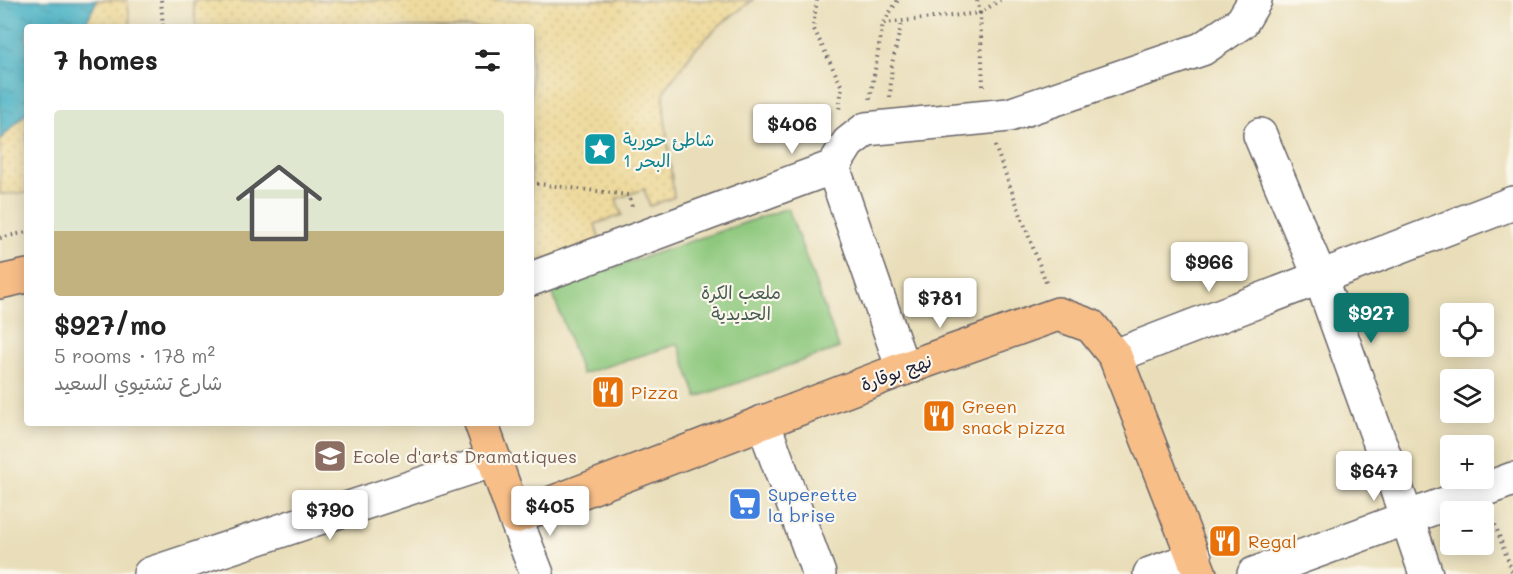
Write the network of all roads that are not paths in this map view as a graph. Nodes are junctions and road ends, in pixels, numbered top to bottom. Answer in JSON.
{"nodes":[{"id":1,"x":1255,"y":0,"type":"edge"},
{"id":2,"x":1260,"y":135,"type":"dead end"},
{"id":3,"x":833,"y":167,"type":"junction"},
{"id":4,"x":1513,"y":203,"type":"edge"},
{"id":5,"x":24,"y":277,"type":"edge"},
{"id":6,"x":1320,"y":277,"type":"junction"},
{"id":7,"x":534,"y":278,"type":"edge"},
{"id":8,"x":0,"y":282,"type":"edge"},
{"id":9,"x":1115,"y":356,"type":"junction"},
{"id":10,"x":903,"y":369,"type":"junction"},
{"id":11,"x":763,"y":422,"type":"junction"},
{"id":12,"x":482,"y":426,"type":"edge"},
{"id":13,"x":494,"y":460,"type":"junction"},
{"id":14,"x":1513,"y":478,"type":"edge"},
{"id":15,"x":515,"y":517,"type":"junction"},
{"id":16,"x":1407,"y":518,"type":"junction"},
{"id":17,"x":1198,"y":566,"type":"edge"},
{"id":18,"x":150,"y":574,"type":"edge"},
{"id":19,"x":537,"y":574,"type":"edge"},
{"id":20,"x":819,"y":574,"type":"edge"},
{"id":21,"x":1150,"y":574,"type":"edge"},
{"id":22,"x":1254,"y":574,"type":"edge"},
{"id":23,"x":1426,"y":574,"type":"edge"}],
"edges":[{"from":1,"to":3,"type":"street"},
{"from":2,"to":6,"type":"street"},
{"from":3,"to":7,"type":"street"},
{"from":3,"to":10,"type":"street"},
{"from":4,"to":6,"type":"street"},
{"from":5,"to":8,"type":"main road"},
{"from":6,"to":9,"type":"street"},
{"from":6,"to":16,"type":"street"},
{"from":9,"to":10,"type":"main road","name":"نهج بوقارة"},
{"from":9,"to":17,"type":"main road"},
{"from":10,"to":11,"type":"main road","name":"نهج بوقارة"},
{"from":11,"to":15,"type":"main road","name":"نهج بوقارة"},
{"from":11,"to":20,"type":"street"},
{"from":12,"to":13,"type":"main road"},
{"from":13,"to":15,"type":"main road"},
{"from":13,"to":18,"type":"street"},
{"from":14,"to":16,"type":"street"},
{"from":15,"to":19,"type":"street"},
{"from":16,"to":22,"type":"street"},
{"from":16,"to":23,"type":"street"},
{"from":17,"to":21,"type":"street"}]}
